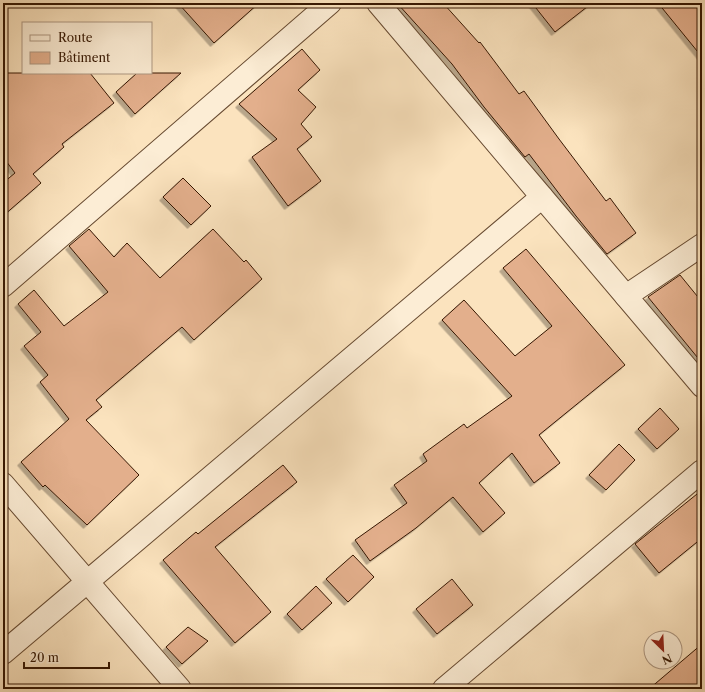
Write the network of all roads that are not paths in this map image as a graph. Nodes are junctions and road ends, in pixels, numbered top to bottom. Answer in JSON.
{"nodes":[{"id":1,"x":330,"y":3,"type":"edge"},
{"id":2,"x":378,"y":3,"type":"edge"},
{"id":3,"x":542,"y":197,"type":"junction"},
{"id":4,"x":702,"y":246,"type":"edge"},
{"id":5,"x":3,"y":286,"type":"edge"},
{"id":6,"x":626,"y":296,"type":"junction"},
{"id":7,"x":702,"y":386,"type":"edge"},
{"id":8,"x":702,"y":470,"type":"edge"},
{"id":9,"x":3,"y":484,"type":"edge"},
{"id":10,"x":87,"y":581,"type":"junction"},
{"id":11,"x":3,"y":653,"type":"edge"},
{"id":12,"x":180,"y":689,"type":"edge"},
{"id":13,"x":444,"y":689,"type":"edge"}],
"edges":[{"from":1,"to":5,"type":"street"},
{"from":2,"to":3,"type":"street"},
{"from":3,"to":6,"type":"street"},
{"from":3,"to":10,"type":"street"},
{"from":4,"to":6,"type":"street"},
{"from":6,"to":7,"type":"street"},
{"from":8,"to":13,"type":"street"},
{"from":9,"to":10,"type":"street"},
{"from":10,"to":11,"type":"street"},
{"from":10,"to":12,"type":"street"}]}
